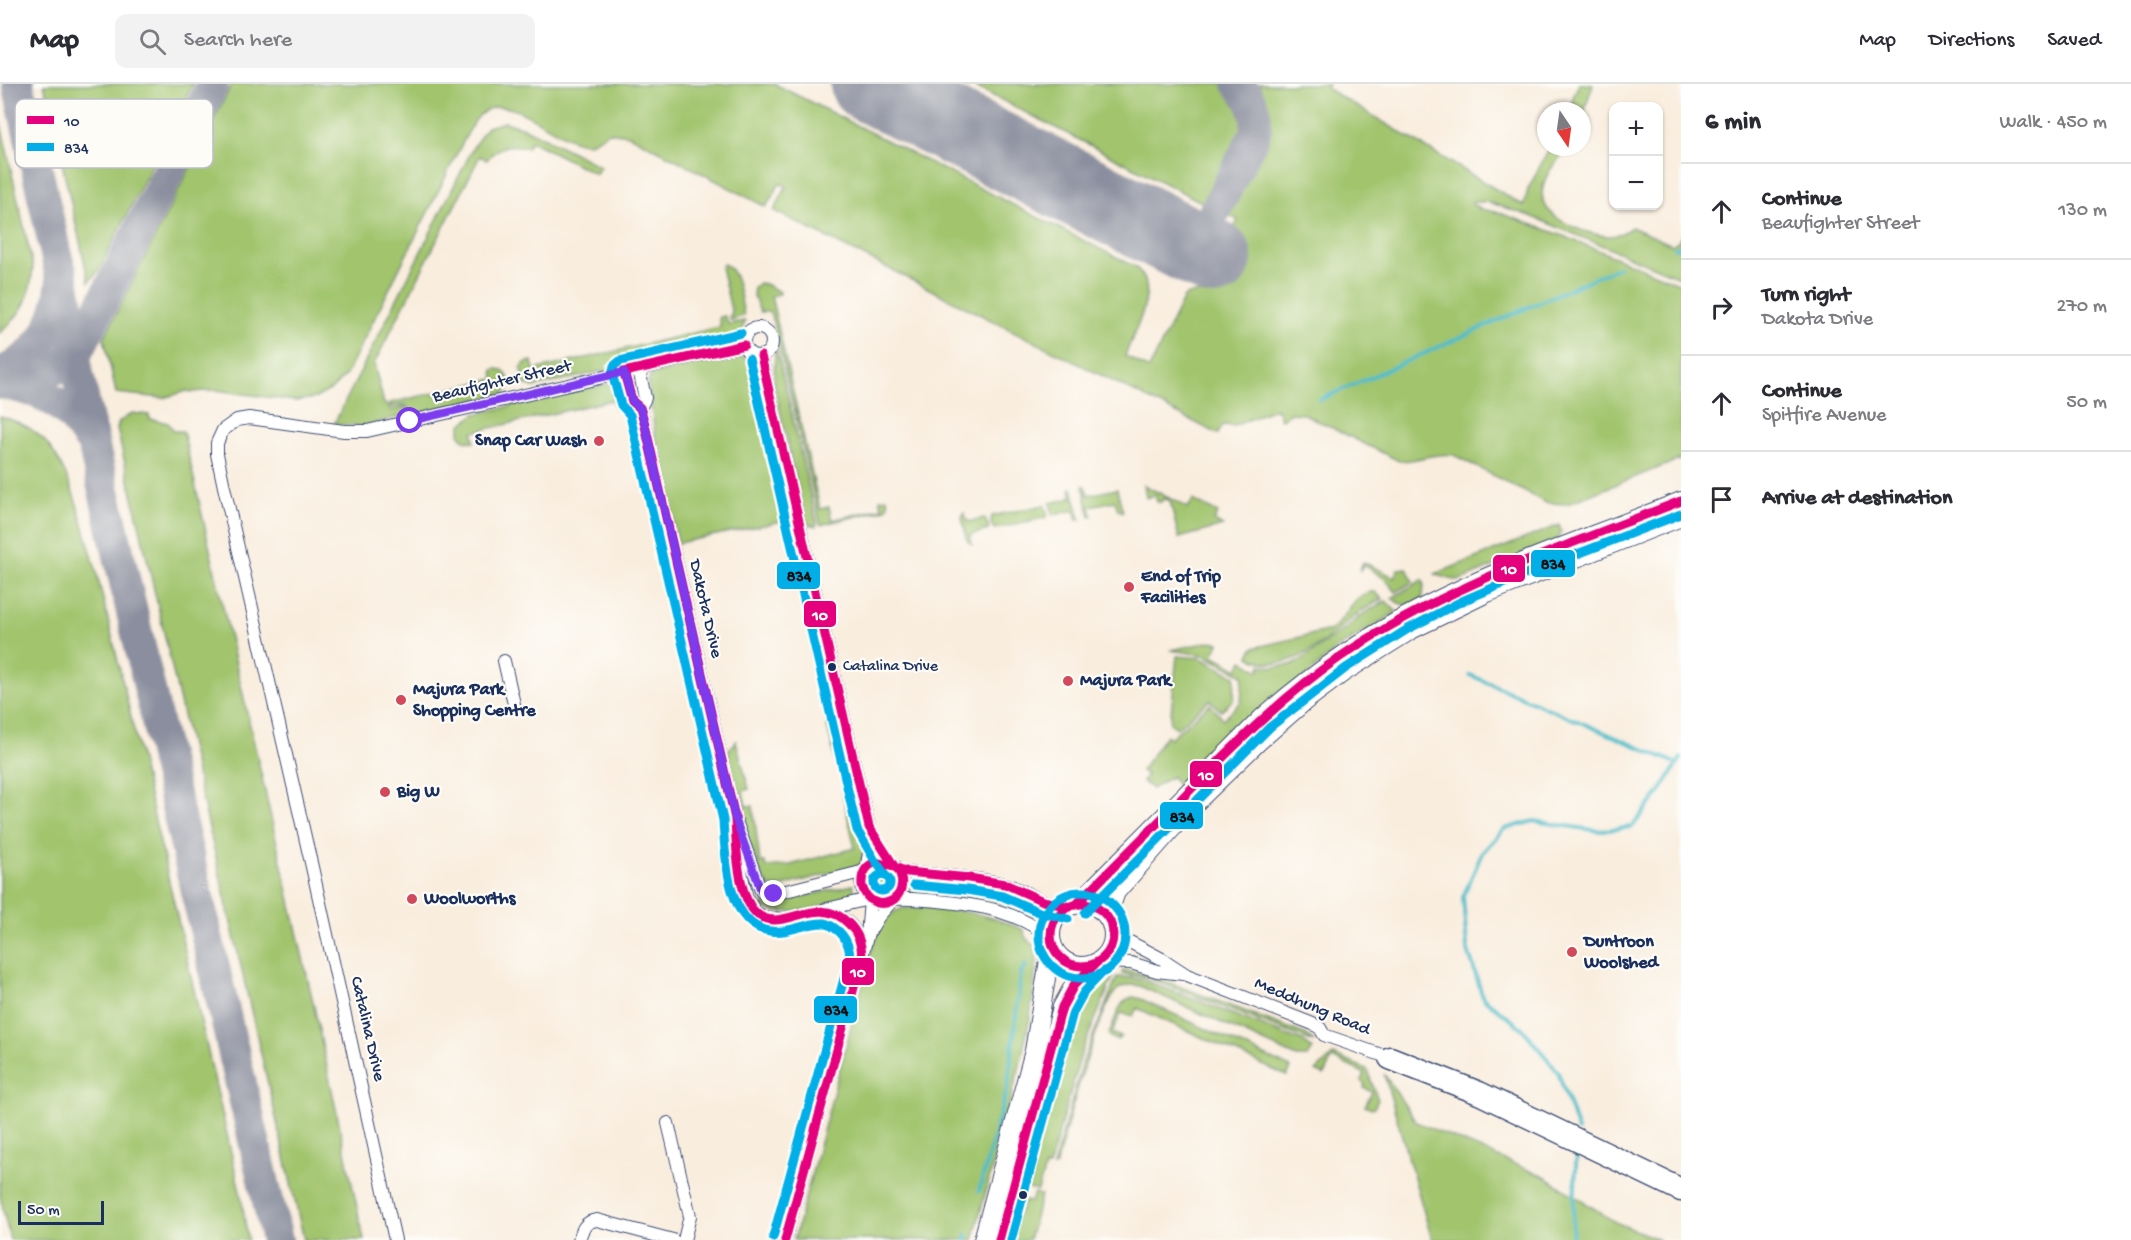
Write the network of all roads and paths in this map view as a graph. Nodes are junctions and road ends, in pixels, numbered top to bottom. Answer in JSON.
{"nodes":[{"id":1,"x":744,"y":345,"type":"junction"},
{"id":2,"x":761,"y":356,"type":"junction"},
{"id":3,"x":639,"y":369,"type":"junction"},
{"id":4,"x":624,"y":372,"type":"junction"},
{"id":5,"x":640,"y":408,"type":"junction"},
{"id":6,"x":1681,"y":501,"type":"edge"},
{"id":7,"x":1681,"y":517,"type":"edge"},
{"id":8,"x":504,"y":661,"type":"dead end"},
{"id":9,"x":514,"y":704,"type":"dead end"},
{"id":10,"x":735,"y":818,"type":"junction"},
{"id":11,"x":303,"y":825,"type":"joint"},
{"id":12,"x":869,"y":827,"type":"junction"},
{"id":13,"x":895,"y":866,"type":"junction"},
{"id":14,"x":866,"y":870,"type":"junction"},
{"id":15,"x":870,"y":899,"type":"junction"},
{"id":16,"x":894,"y":900,"type":"junction"},
{"id":17,"x":1073,"y":906,"type":"junction"},
{"id":18,"x":823,"y":910,"type":"junction"},
{"id":19,"x":1111,"y":926,"type":"junction"},
{"id":20,"x":867,"y":938,"type":"junction"},
{"id":21,"x":1052,"y":941,"type":"junction"},
{"id":22,"x":862,"y":958,"type":"junction"},
{"id":23,"x":1096,"y":962,"type":"junction"},
{"id":24,"x":1187,"y":975,"type":"junction"},
{"id":25,"x":1390,"y":1058,"type":"joint"},
{"id":26,"x":668,"y":1123,"type":"dead end"},
{"id":27,"x":1681,"y":1190,"type":"edge"},
{"id":28,"x":395,"y":1240,"type":"edge"},
{"id":29,"x":579,"y":1240,"type":"edge"},
{"id":30,"x":673,"y":1240,"type":"edge"},
{"id":31,"x":684,"y":1240,"type":"edge"},
{"id":32,"x":785,"y":1240,"type":"edge"},
{"id":33,"x":983,"y":1240,"type":"edge"},
{"id":34,"x":999,"y":1240,"type":"edge"}],
"edges":[{"from":1,"to":2,"type":"street"},
{"from":1,"to":2,"type":"street"},
{"from":1,"to":3,"type":"street","name":"Beaufighter Street"},
{"from":2,"to":12,"type":"street"},
{"from":3,"to":4,"type":"street","name":"Beaufighter Street"},
{"from":3,"to":5,"type":"street","name":"Dakota Drive"},
{"from":4,"to":5,"type":"street","name":"Dakota Drive"},
{"from":4,"to":11,"type":"street","name":"Beaufighter Street"},
{"from":5,"to":10,"type":"street","name":"Dakota Drive"},
{"from":6,"to":17,"type":"main road"},
{"from":7,"to":19,"type":"main road"},
{"from":8,"to":9,"type":"street"},
{"from":10,"to":14,"type":"street"},
{"from":10,"to":18,"type":"street"},
{"from":11,"to":28,"type":"street","name":"Catalina Drive"},
{"from":12,"to":13,"type":"street"},
{"from":12,"to":14,"type":"street"},
{"from":13,"to":14,"type":"street"},
{"from":13,"to":16,"type":"street"},
{"from":13,"to":17,"type":"street"},
{"from":14,"to":15,"type":"street"},
{"from":15,"to":16,"type":"street"},
{"from":15,"to":18,"type":"street"},
{"from":15,"to":20,"type":"street"},
{"from":16,"to":20,"type":"street"},
{"from":16,"to":21,"type":"street"},
{"from":17,"to":19,"type":"main road"},
{"from":17,"to":21,"type":"main road"},
{"from":18,"to":22,"type":"street"},
{"from":19,"to":23,"type":"main road"},
{"from":19,"to":24,"type":"street","name":"Meddhung Road"},
{"from":20,"to":22,"type":"street"},
{"from":21,"to":23,"type":"main road"},
{"from":21,"to":33,"type":"main road"},
{"from":22,"to":32,"type":"street"},
{"from":23,"to":24,"type":"street","name":"Meddhung Road"},
{"from":23,"to":34,"type":"main road"},
{"from":24,"to":25,"type":"street","name":"Meddhung Road"},
{"from":25,"to":27,"type":"highway"},
{"from":26,"to":31,"type":"street"},
{"from":29,"to":30,"type":"street"}]}
